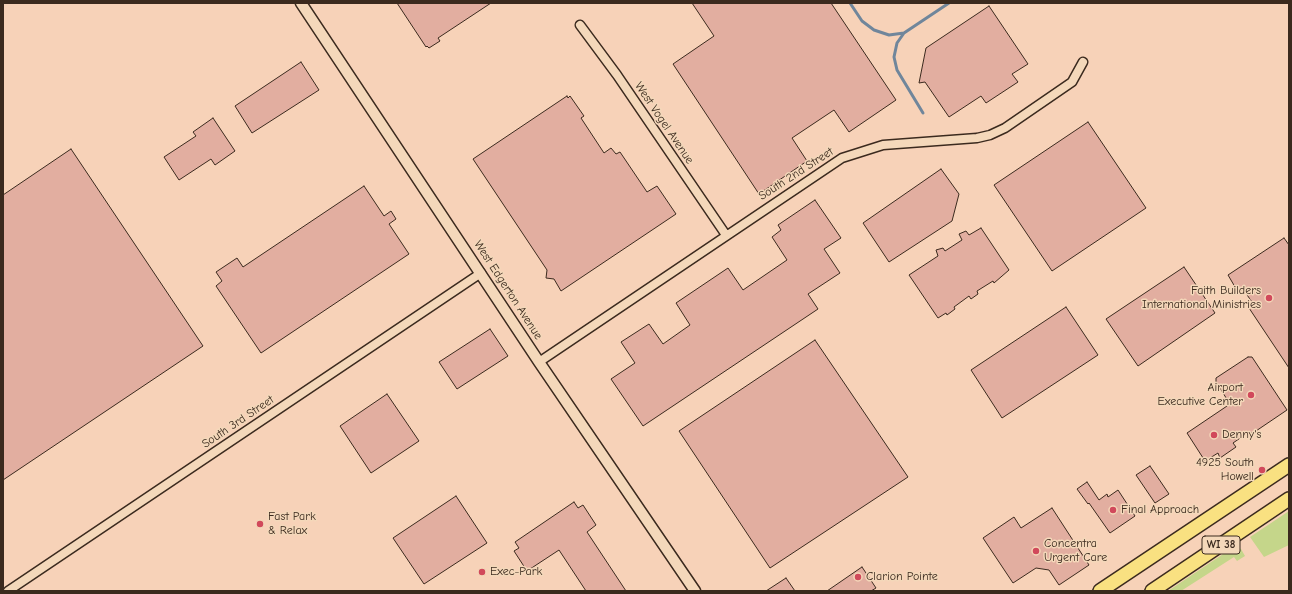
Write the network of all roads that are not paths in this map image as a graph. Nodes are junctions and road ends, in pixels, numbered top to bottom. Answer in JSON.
{"nodes":[{"id":1,"x":301,"y":3,"type":"edge"},
{"id":2,"x":580,"y":25,"type":"dead end"},
{"id":3,"x":1083,"y":62,"type":"dead end"},
{"id":4,"x":726,"y":235,"type":"junction"},
{"id":5,"x":481,"y":273,"type":"junction"},
{"id":6,"x":539,"y":362,"type":"junction"},
{"id":7,"x":1289,"y":465,"type":"edge"},
{"id":8,"x":1289,"y":499,"type":"edge"},
{"id":9,"x":8,"y":591,"type":"edge"},
{"id":10,"x":695,"y":591,"type":"edge"},
{"id":11,"x":1100,"y":591,"type":"edge"},
{"id":12,"x":1152,"y":591,"type":"edge"}],
"edges":[{"from":1,"to":5,"type":"street","name":"West Edgerton Avenue"},
{"from":2,"to":4,"type":"street","name":"West Vogel Avenue"},
{"from":3,"to":4,"type":"street","name":"South 2nd Street"},
{"from":4,"to":6,"type":"street","name":"South 2nd Street"},
{"from":5,"to":6,"type":"street","name":"West Edgerton Avenue"},
{"from":5,"to":9,"type":"street","name":"South 3rd Street"},
{"from":6,"to":10,"type":"street","name":"West Edgerton Avenue"},
{"from":7,"to":11,"type":"main road","number":"WI 38"},
{"from":8,"to":12,"type":"main road","number":"WI 38"}]}
